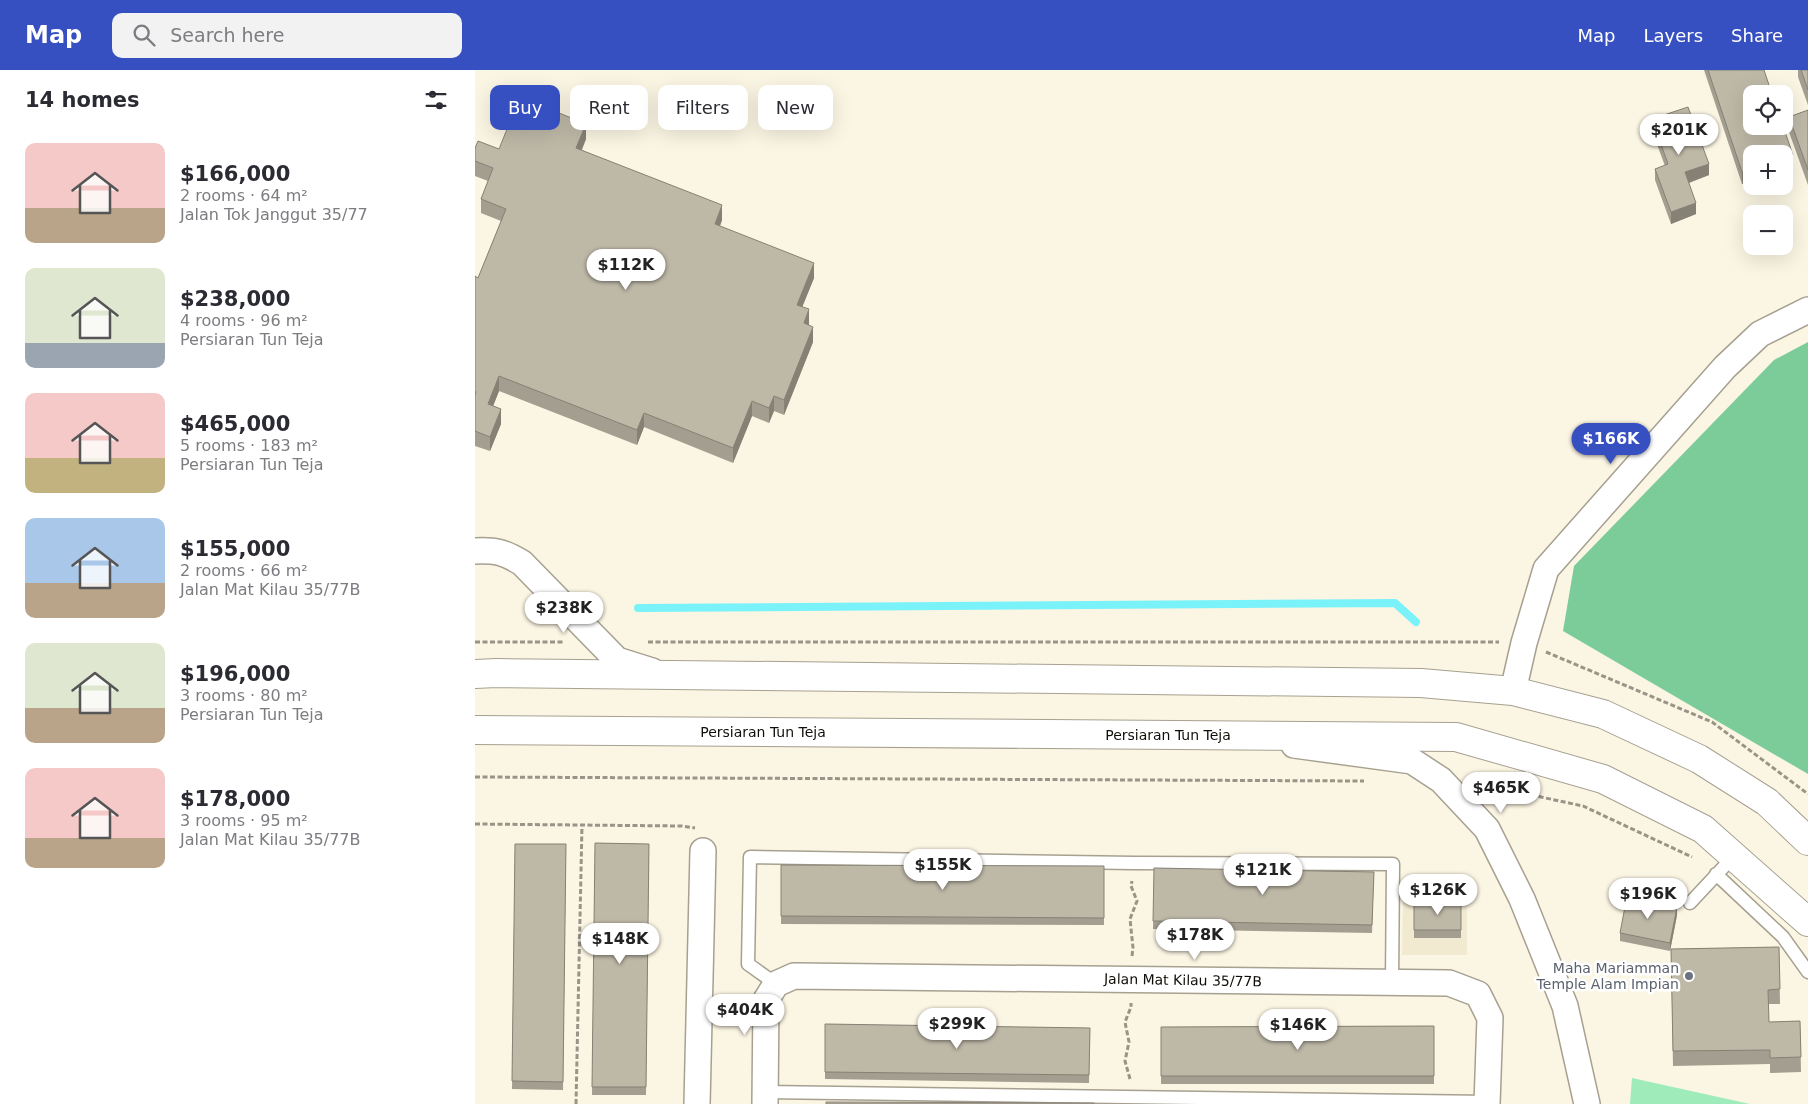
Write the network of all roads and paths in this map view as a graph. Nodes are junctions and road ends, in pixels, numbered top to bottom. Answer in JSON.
{"nodes":[{"id":1,"x":1808,"y":310,"type":"edge"},
{"id":2,"x":475,"y":550,"type":"edge"},
{"id":3,"x":475,"y":642,"type":"edge"},
{"id":4,"x":600,"y":642,"type":"junction"},
{"id":5,"x":640,"y":642,"type":"dead end"},
{"id":6,"x":1500,"y":642,"type":"dead end"},
{"id":7,"x":1544,"y":651,"type":"dead end"},
{"id":8,"x":475,"y":674,"type":"edge"},
{"id":9,"x":664,"y":674,"type":"junction"},
{"id":10,"x":1513,"y":691,"type":"junction"},
{"id":11,"x":475,"y":730,"type":"edge"},
{"id":12,"x":1221,"y":736,"type":"junction"},
{"id":13,"x":475,"y":777,"type":"edge"},
{"id":14,"x":1373,"y":781,"type":"dead end"},
{"id":15,"x":1477,"y":783,"type":"dead end"},
{"id":16,"x":1808,"y":794,"type":"edge"},
{"id":17,"x":475,"y":824,"type":"edge"},
{"id":18,"x":582,"y":825,"type":"junction"},
{"id":19,"x":1808,"y":841,"type":"edge"},
{"id":20,"x":703,"y":851,"type":"joint"},
{"id":21,"x":1725,"y":866,"type":"junction"},
{"id":22,"x":1690,"y":903,"type":"dead end"},
{"id":23,"x":1808,"y":922,"type":"edge"},
{"id":24,"x":1808,"y":972,"type":"edge"},
{"id":25,"x":1392,"y":983,"type":"junction"},
{"id":26,"x":776,"y":984,"type":"junction"},
{"id":27,"x":765,"y":1098,"type":"edge"},
{"id":28,"x":1488,"y":1103,"type":"edge"},
{"id":29,"x":576,"y":1104,"type":"edge"},
{"id":30,"x":697,"y":1104,"type":"edge"},
{"id":31,"x":1587,"y":1104,"type":"edge"}],
"edges":[{"from":1,"to":10,"type":"street"},
{"from":2,"to":4,"type":"street"},
{"from":3,"to":4,"type":"path"},
{"from":4,"to":9,"type":"street"},
{"from":5,"to":6,"type":"path"},
{"from":7,"to":16,"type":"path"},
{"from":8,"to":9,"type":"main road"},
{"from":9,"to":10,"type":"main road"},
{"from":10,"to":19,"type":"main road"},
{"from":11,"to":12,"type":"main road","name":"Persiaran Tun Teja"},
{"from":12,"to":21,"type":"main road","name":"Persiaran Tun Teja"},
{"from":12,"to":31,"type":"street"},
{"from":13,"to":14,"type":"path"},
{"from":15,"to":21,"type":"path"},
{"from":17,"to":18,"type":"path"},
{"from":18,"to":20,"type":"path"},
{"from":18,"to":29,"type":"path"},
{"from":20,"to":30,"type":"street"},
{"from":21,"to":22,"type":"lane"},
{"from":21,"to":23,"type":"main road","name":"Persiaran Tun Teja"},
{"from":21,"to":24,"type":"lane"},
{"from":25,"to":26,"type":"street","name":"Jalan Mat Kilau 35/77B"},
{"from":25,"to":26,"type":"lane"},
{"from":25,"to":28,"type":"street","name":"Jalan Mat Kilau 35/77B"},
{"from":26,"to":27,"type":"street"},
{"from":27,"to":28,"type":"lane"}]}
